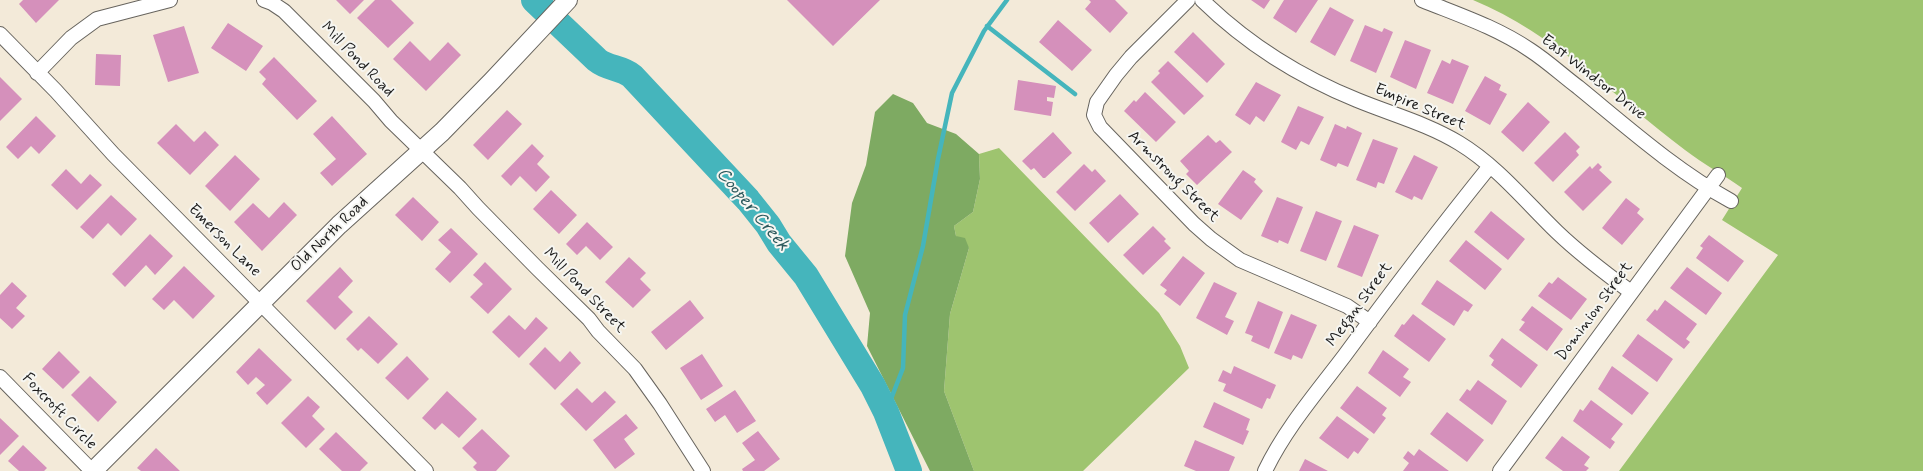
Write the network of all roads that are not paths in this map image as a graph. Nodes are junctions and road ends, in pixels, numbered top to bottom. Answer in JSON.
{"nodes":[{"id":1,"x":170,"y":0,"type":"edge"},
{"id":2,"x":264,"y":0,"type":"edge"},
{"id":3,"x":568,"y":0,"type":"edge"},
{"id":4,"x":1188,"y":0,"type":"edge"},
{"id":5,"x":1202,"y":0,"type":"edge"},
{"id":6,"x":1422,"y":0,"type":"edge"},
{"id":7,"x":0,"y":34,"type":"edge"},
{"id":8,"x":37,"y":73,"type":"junction"},
{"id":9,"x":422,"y":151,"type":"junction"},
{"id":10,"x":1490,"y":166,"type":"junction"},
{"id":11,"x":1718,"y":174,"type":"dead end"},
{"id":12,"x":1707,"y":188,"type":"junction"},
{"id":13,"x":1731,"y":202,"type":"dead end"},
{"id":14,"x":1631,"y":292,"type":"junction"},
{"id":15,"x":261,"y":303,"type":"junction"},
{"id":16,"x":1370,"y":322,"type":"junction"},
{"id":17,"x":0,"y":377,"type":"edge"},
{"id":18,"x":92,"y":471,"type":"edge"},
{"id":19,"x":426,"y":471,"type":"edge"},
{"id":20,"x":703,"y":471,"type":"edge"},
{"id":21,"x":1266,"y":471,"type":"edge"},
{"id":22,"x":1500,"y":471,"type":"edge"}],
"edges":[{"from":1,"to":8,"type":"street"},
{"from":2,"to":9,"type":"street","name":"Mill Pond Road"},
{"from":3,"to":9,"type":"street","name":"Old North Road"},
{"from":4,"to":16,"type":"street","name":"Armstrong Street"},
{"from":5,"to":10,"type":"street","name":"Empire Street"},
{"from":6,"to":12,"type":"street","name":"East Windsor Drive"},
{"from":7,"to":8,"type":"street","name":"Emerson Lane"},
{"from":8,"to":15,"type":"street","name":"Emerson Lane"},
{"from":9,"to":15,"type":"street","name":"Old North Road"},
{"from":9,"to":20,"type":"street","name":"Mill Pond Street"},
{"from":10,"to":14,"type":"street","name":"Empire Street"},
{"from":10,"to":16,"type":"street","name":"Megan Street"},
{"from":11,"to":12,"type":"street","name":"Dominion Street"},
{"from":12,"to":13,"type":"street","name":"East Windsor Drive"},
{"from":12,"to":14,"type":"street","name":"Dominion Street"},
{"from":14,"to":22,"type":"street","name":"Dominion Street"},
{"from":15,"to":18,"type":"street","name":"Old North Road"},
{"from":15,"to":19,"type":"street","name":"Emerson Lane"},
{"from":16,"to":21,"type":"street","name":"Megan Street"},
{"from":17,"to":18,"type":"street","name":"Foxcroft Circle"}]}
